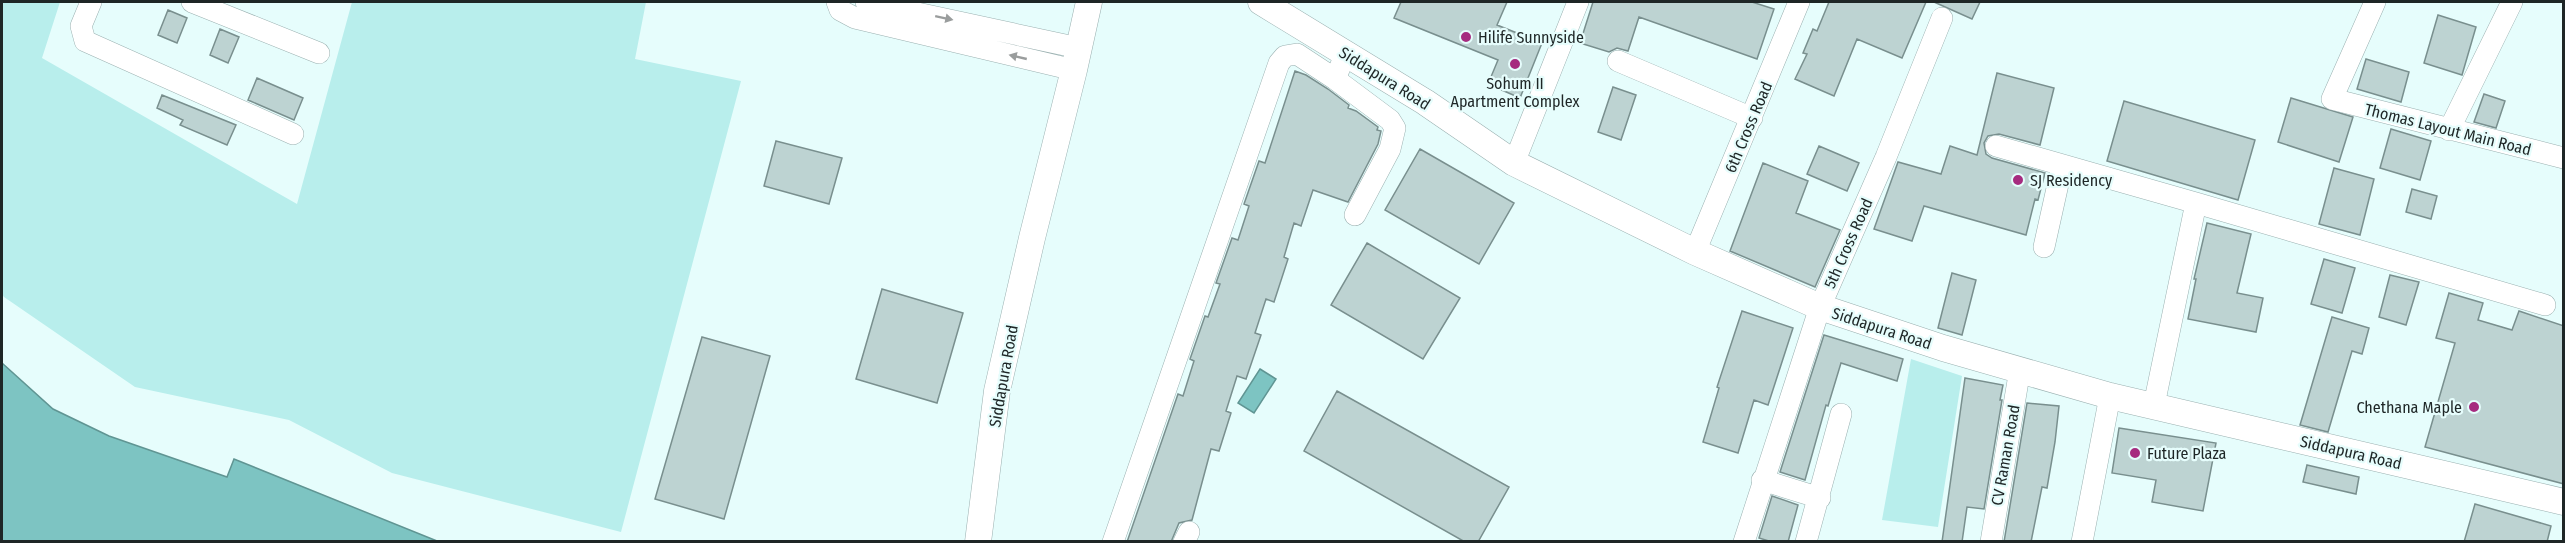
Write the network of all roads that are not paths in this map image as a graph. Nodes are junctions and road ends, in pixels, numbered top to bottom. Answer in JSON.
{"nodes":[{"id":1,"x":91,"y":2,"type":"edge"},
{"id":2,"x":192,"y":2,"type":"edge"},
{"id":3,"x":837,"y":2,"type":"edge"},
{"id":4,"x":866,"y":2,"type":"edge"},
{"id":5,"x":1089,"y":2,"type":"edge"},
{"id":6,"x":1261,"y":2,"type":"edge"},
{"id":7,"x":1578,"y":2,"type":"edge"},
{"id":8,"x":1799,"y":2,"type":"edge"},
{"id":9,"x":2375,"y":2,"type":"edge"},
{"id":10,"x":2512,"y":2,"type":"edge"},
{"id":11,"x":1942,"y":18,"type":"dead end"},
{"id":12,"x":320,"y":53,"type":"dead end"},
{"id":13,"x":1346,"y":53,"type":"junction"},
{"id":14,"x":1077,"y":59,"type":"junction"},
{"id":15,"x":1618,"y":61,"type":"dead end"},
{"id":16,"x":1335,"y":79,"type":"junction"},
{"id":17,"x":1752,"y":118,"type":"junction"},
{"id":18,"x":2449,"y":130,"type":"junction"},
{"id":19,"x":293,"y":134,"type":"dead end"},
{"id":20,"x":1996,"y":146,"type":"dead end"},
{"id":21,"x":2564,"y":158,"type":"edge"},
{"id":22,"x":1514,"y":163,"type":"junction"},
{"id":23,"x":2062,"y":166,"type":"junction"},
{"id":24,"x":2196,"y":203,"type":"junction"},
{"id":25,"x":1355,"y":216,"type":"dead end"},
{"id":26,"x":2043,"y":247,"type":"dead end"},
{"id":27,"x":1695,"y":252,"type":"junction"},
{"id":28,"x":2545,"y":305,"type":"dead end"},
{"id":29,"x":1820,"y":307,"type":"junction"},
{"id":30,"x":2020,"y":369,"type":"junction"},
{"id":31,"x":2110,"y":396,"type":"junction"},
{"id":32,"x":2154,"y":405,"type":"junction"},
{"id":33,"x":1841,"y":414,"type":"dead end"},
{"id":34,"x":1762,"y":480,"type":"junction"},
{"id":35,"x":1820,"y":498,"type":"junction"},
{"id":36,"x":2564,"y":502,"type":"edge"},
{"id":37,"x":978,"y":542,"type":"edge"},
{"id":38,"x":1113,"y":542,"type":"edge"},
{"id":39,"x":1743,"y":542,"type":"edge"},
{"id":40,"x":1806,"y":542,"type":"edge"},
{"id":41,"x":1991,"y":542,"type":"edge"},
{"id":42,"x":2082,"y":542,"type":"edge"}],
"edges":[{"from":1,"to":19,"type":"street"},
{"from":2,"to":12,"type":"street"},
{"from":14,"to":3,"type":"street","one_way":true},
{"from":4,"to":14,"type":"street","one_way":true},
{"from":5,"to":14,"type":"street","name":"Siddapura Road"},
{"from":6,"to":13,"type":"street","name":"Siddapura Road"},
{"from":7,"to":22,"type":"street"},
{"from":8,"to":17,"type":"street","name":"6th Cross Road"},
{"from":9,"to":18,"type":"street","name":"Thomas Layout Main Road"},
{"from":10,"to":18,"type":"street"},
{"from":11,"to":29,"type":"street","name":"5th Cross Road"},
{"from":13,"to":16,"type":"street"},
{"from":13,"to":22,"type":"street","name":"Siddapura Road"},
{"from":14,"to":37,"type":"street","name":"Siddapura Road"},
{"from":15,"to":17,"type":"street"},
{"from":16,"to":25,"type":"street"},
{"from":16,"to":38,"type":"street"},
{"from":17,"to":27,"type":"street","name":"6th Cross Road"},
{"from":18,"to":21,"type":"street","name":"Thomas Layout Main Road"},
{"from":20,"to":23,"type":"street"},
{"from":22,"to":27,"type":"street","name":"Siddapura Road"},
{"from":23,"to":24,"type":"street"},
{"from":23,"to":26,"type":"street"},
{"from":24,"to":28,"type":"street"},
{"from":24,"to":32,"type":"street"},
{"from":27,"to":29,"type":"street","name":"Siddapura Road"},
{"from":29,"to":30,"type":"street","name":"Siddapura Road"},
{"from":29,"to":34,"type":"street","name":"5th Cross Road"},
{"from":30,"to":31,"type":"street","name":"Siddapura Road"},
{"from":30,"to":41,"type":"street","name":"CV Raman Road"},
{"from":31,"to":32,"type":"street","name":"Siddapura Road"},
{"from":31,"to":42,"type":"street"},
{"from":32,"to":36,"type":"street","name":"Siddapura Road"},
{"from":33,"to":35,"type":"street"},
{"from":34,"to":35,"type":"street"},
{"from":34,"to":39,"type":"street","name":"5th Cross Road"},
{"from":35,"to":40,"type":"street"}]}
